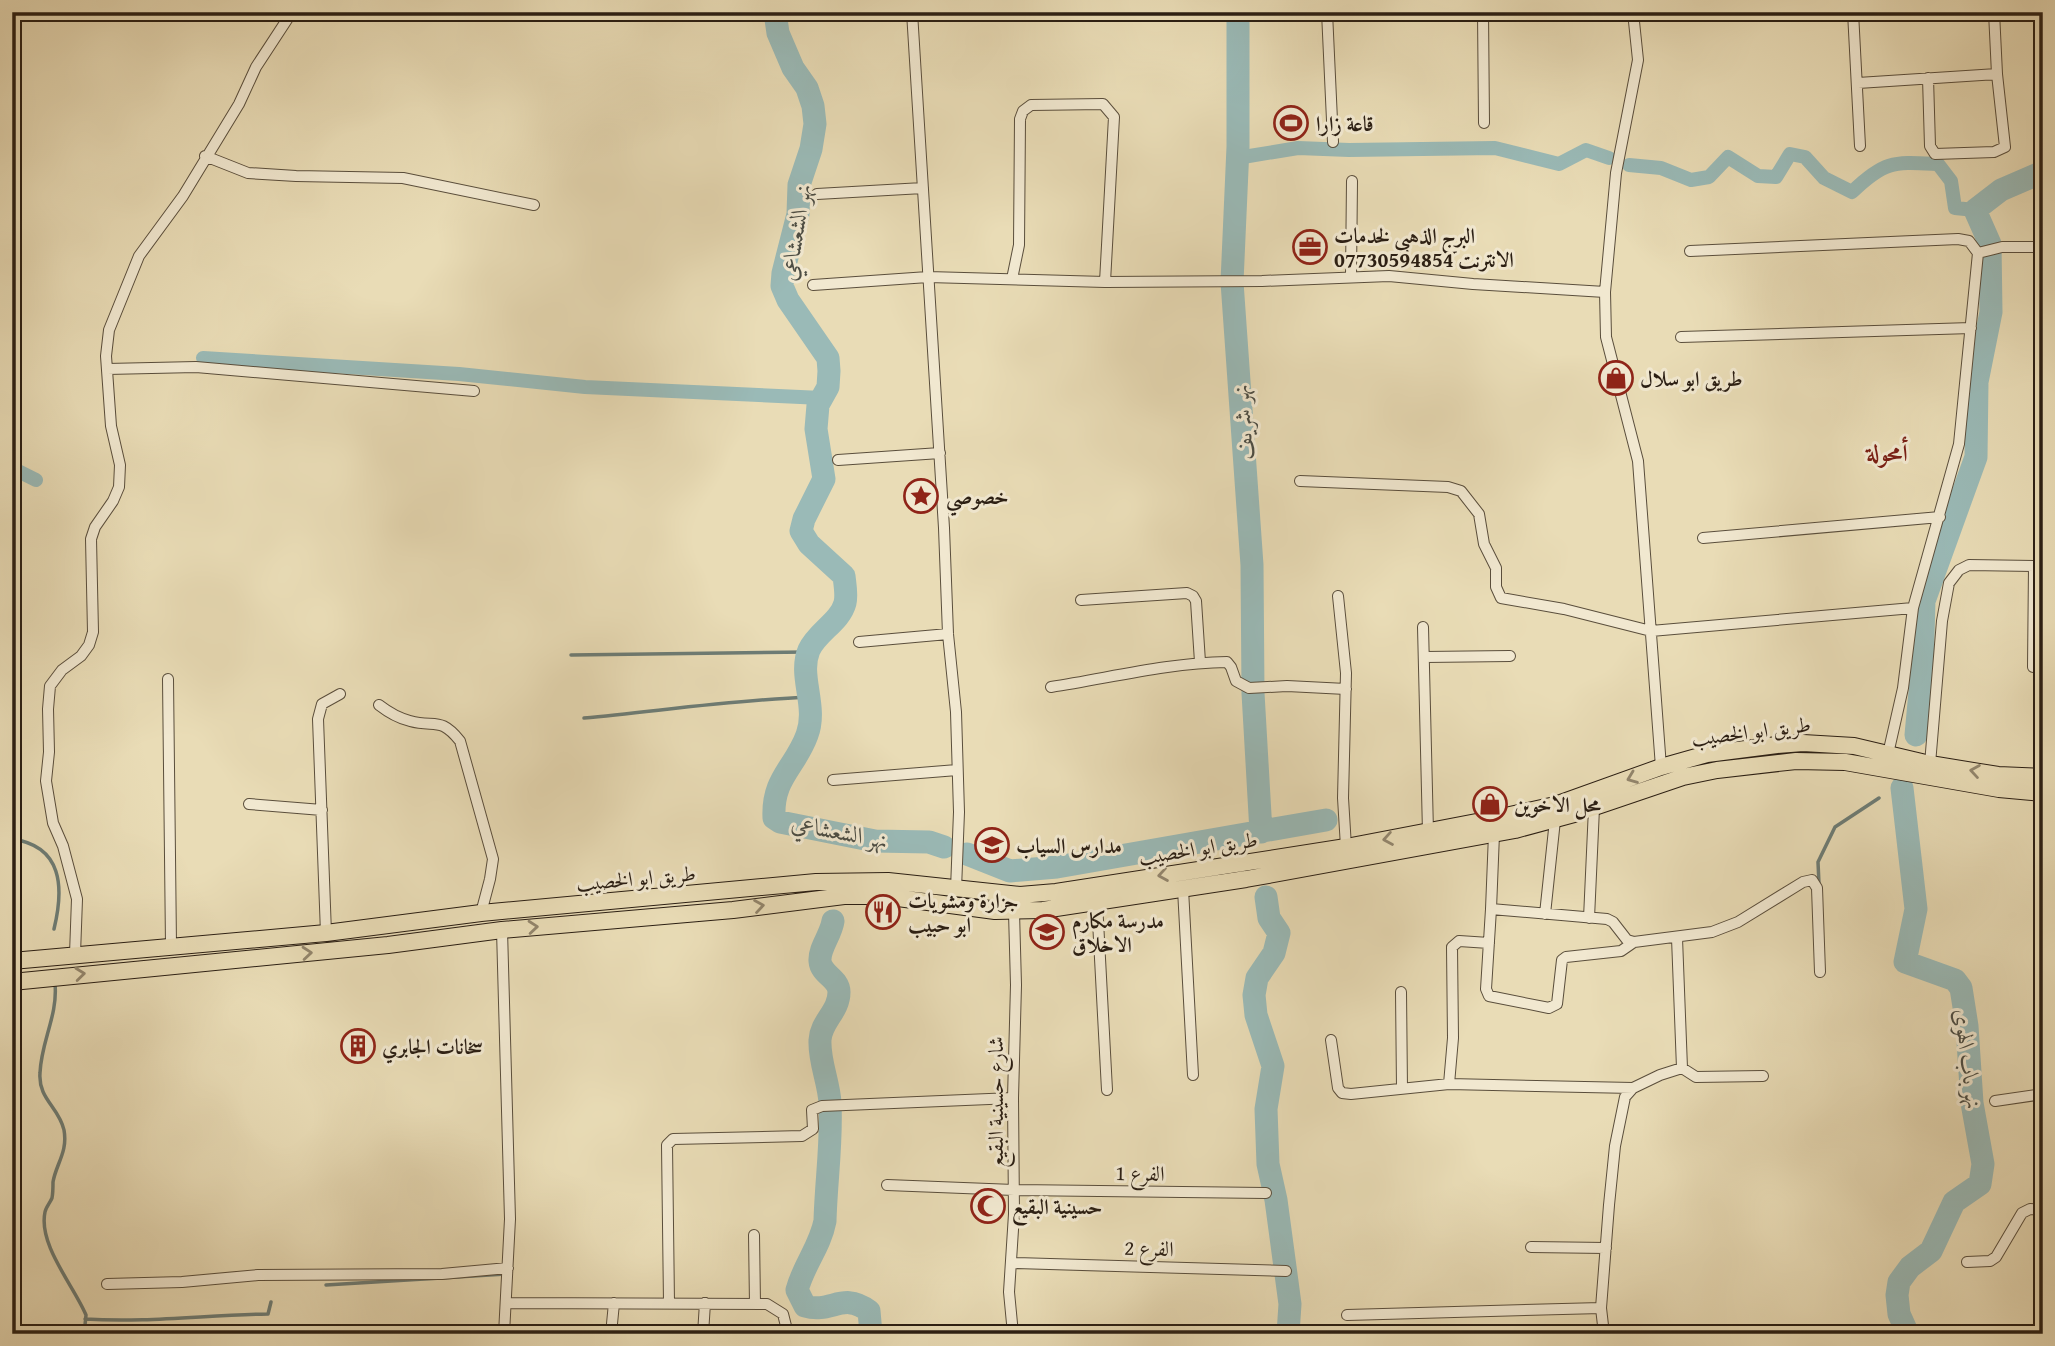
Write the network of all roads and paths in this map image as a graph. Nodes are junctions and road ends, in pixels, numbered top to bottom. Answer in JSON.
{"nodes":[{"id":1,"x":292,"y":12,"type":"edge"},
{"id":2,"x":912,"y":12,"type":"edge"},
{"id":3,"x":1327,"y":12,"type":"edge"},
{"id":4,"x":1483,"y":12,"type":"edge"},
{"id":5,"x":1633,"y":12,"type":"edge"},
{"id":6,"x":1853,"y":12,"type":"edge"},
{"id":7,"x":1994,"y":12,"type":"edge"},
{"id":8,"x":1997,"y":74,"type":"junction"},
{"id":9,"x":1928,"y":78,"type":"junction"},
{"id":10,"x":1858,"y":83,"type":"junction"},
{"id":11,"x":1483,"y":122,"type":"dead end"},
{"id":12,"x":1333,"y":142,"type":"dead end"},
{"id":13,"x":1860,"y":146,"type":"dead end"},
{"id":14,"x":205,"y":156,"type":"junction"},
{"id":15,"x":1352,"y":181,"type":"dead end"},
{"id":16,"x":923,"y":188,"type":"junction"},
{"id":17,"x":817,"y":194,"type":"dead end"},
{"id":18,"x":534,"y":205,"type":"dead end"},
{"id":19,"x":2043,"y":247,"type":"edge"},
{"id":20,"x":1690,"y":251,"type":"dead end"},
{"id":21,"x":1982,"y":251,"type":"junction"},
{"id":22,"x":1350,"y":276,"type":"junction"},
{"id":23,"x":928,"y":277,"type":"junction"},
{"id":24,"x":1012,"y":279,"type":"junction"},
{"id":25,"x":1105,"y":282,"type":"junction"},
{"id":26,"x":813,"y":285,"type":"dead end"},
{"id":27,"x":1605,"y":292,"type":"junction"},
{"id":28,"x":1971,"y":328,"type":"junction"},
{"id":29,"x":1681,"y":337,"type":"dead end"},
{"id":30,"x":107,"y":369,"type":"junction"},
{"id":31,"x":474,"y":391,"type":"dead end"},
{"id":32,"x":940,"y":453,"type":"junction"},
{"id":33,"x":838,"y":460,"type":"dead end"},
{"id":34,"x":1300,"y":481,"type":"dead end"},
{"id":35,"x":1940,"y":517,"type":"junction"},
{"id":36,"x":1703,"y":538,"type":"dead end"},
{"id":37,"x":2038,"y":566,"type":"edge"},
{"id":38,"x":1338,"y":596,"type":"dead end"},
{"id":39,"x":1081,"y":600,"type":"dead end"},
{"id":40,"x":1913,"y":608,"type":"junction"},
{"id":41,"x":1423,"y":627,"type":"dead end"},
{"id":42,"x":1651,"y":631,"type":"junction"},
{"id":43,"x":948,"y":634,"type":"junction"},
{"id":44,"x":859,"y":642,"type":"dead end"},
{"id":45,"x":1510,"y":656,"type":"dead end"},
{"id":46,"x":1425,"y":657,"type":"junction"},
{"id":47,"x":1200,"y":662,"type":"junction"},
{"id":48,"x":2033,"y":667,"type":"dead end"},
{"id":49,"x":168,"y":679,"type":"dead end"},
{"id":50,"x":1051,"y":687,"type":"dead end"},
{"id":51,"x":1346,"y":689,"type":"junction"},
{"id":52,"x":340,"y":694,"type":"dead end"},
{"id":53,"x":379,"y":705,"type":"dead end"},
{"id":54,"x":1733,"y":751,"type":"junction"},
{"id":55,"x":1888,"y":754,"type":"junction"},
{"id":56,"x":1930,"y":764,"type":"junction"},
{"id":57,"x":1661,"y":767,"type":"junction"},
{"id":58,"x":1735,"y":767,"type":"junction"},
{"id":59,"x":957,"y":770,"type":"junction"},
{"id":60,"x":2043,"y":777,"type":"edge"},
{"id":61,"x":833,"y":780,"type":"dead end"},
{"id":62,"x":2043,"y":793,"type":"edge"},
{"id":63,"x":249,"y":804,"type":"dead end"},
{"id":64,"x":1594,"y":808,"type":"junction"},
{"id":65,"x":322,"y":810,"type":"junction"},
{"id":66,"x":1555,"y":820,"type":"junction"},
{"id":67,"x":1428,"y":832,"type":"junction"},
{"id":68,"x":1494,"y":834,"type":"junction"},
{"id":69,"x":1346,"y":847,"type":"junction"},
{"id":70,"x":956,"y":889,"type":"junction"},
{"id":71,"x":1183,"y":889,"type":"junction"},
{"id":72,"x":731,"y":891,"type":"junction"},
{"id":73,"x":1097,"y":902,"type":"junction"},
{"id":74,"x":1491,"y":908,"type":"junction"},
{"id":75,"x":733,"y":910,"type":"junction"},
{"id":76,"x":1014,"y":912,"type":"junction"},
{"id":77,"x":481,"y":913,"type":"junction"},
{"id":78,"x":1545,"y":914,"type":"junction"},
{"id":79,"x":1589,"y":918,"type":"junction"},
{"id":80,"x":502,"y":930,"type":"junction"},
{"id":81,"x":326,"y":933,"type":"junction"},
{"id":82,"x":1677,"y":938,"type":"junction"},
{"id":83,"x":1634,"y":942,"type":"junction"},
{"id":84,"x":1489,"y":943,"type":"junction"},
{"id":85,"x":171,"y":946,"type":"junction"},
{"id":86,"x":75,"y":954,"type":"junction"},
{"id":87,"x":12,"y":961,"type":"edge"},
{"id":88,"x":1820,"y":972,"type":"dead end"},
{"id":89,"x":12,"y":982,"type":"edge"},
{"id":90,"x":1401,"y":992,"type":"dead end"},
{"id":91,"x":1331,"y":1040,"type":"dead end"},
{"id":92,"x":1682,"y":1068,"type":"junction"},
{"id":93,"x":1193,"y":1075,"type":"dead end"},
{"id":94,"x":1763,"y":1076,"type":"dead end"},
{"id":95,"x":1449,"y":1084,"type":"junction"},
{"id":96,"x":1402,"y":1088,"type":"junction"},
{"id":97,"x":1633,"y":1088,"type":"junction"},
{"id":98,"x":1107,"y":1090,"type":"dead end"},
{"id":99,"x":2043,"y":1094,"type":"edge"},
{"id":100,"x":1013,"y":1098,"type":"junction"},
{"id":101,"x":1995,"y":1101,"type":"dead end"},
{"id":102,"x":887,"y":1185,"type":"dead end"},
{"id":103,"x":1014,"y":1190,"type":"junction"},
{"id":104,"x":1266,"y":1194,"type":"dead end"},
{"id":105,"x":2043,"y":1210,"type":"edge"},
{"id":106,"x":754,"y":1235,"type":"dead end"},
{"id":107,"x":1531,"y":1247,"type":"dead end"},
{"id":108,"x":1606,"y":1248,"type":"junction"},
{"id":109,"x":1966,"y":1262,"type":"dead end"},
{"id":110,"x":1012,"y":1263,"type":"junction"},
{"id":111,"x":508,"y":1268,"type":"junction"},
{"id":112,"x":1286,"y":1271,"type":"dead end"},
{"id":113,"x":107,"y":1284,"type":"dead end"},
{"id":114,"x":507,"y":1303,"type":"junction"},
{"id":115,"x":614,"y":1303,"type":"junction"},
{"id":116,"x":669,"y":1303,"type":"junction"},
{"id":117,"x":705,"y":1303,"type":"junction"},
{"id":118,"x":755,"y":1304,"type":"junction"},
{"id":119,"x":1601,"y":1308,"type":"junction"},
{"id":120,"x":1348,"y":1315,"type":"dead end"},
{"id":121,"x":504,"y":1334,"type":"edge"},
{"id":122,"x":611,"y":1334,"type":"edge"},
{"id":123,"x":703,"y":1334,"type":"edge"},
{"id":124,"x":785,"y":1334,"type":"edge"},
{"id":125,"x":1013,"y":1334,"type":"edge"},
{"id":126,"x":1604,"y":1334,"type":"edge"}],
"edges":[{"from":1,"to":14,"type":"street"},
{"from":2,"to":16,"type":"street"},
{"from":3,"to":12,"type":"street"},
{"from":4,"to":11,"type":"street"},
{"from":5,"to":27,"type":"street"},
{"from":6,"to":10,"type":"street"},
{"from":7,"to":8,"type":"street"},
{"from":8,"to":9,"type":"street"},
{"from":8,"to":9,"type":"street"},
{"from":9,"to":10,"type":"street"},
{"from":10,"to":13,"type":"street"},
{"from":14,"to":18,"type":"street"},
{"from":14,"to":30,"type":"street"},
{"from":15,"to":22,"type":"street"},
{"from":16,"to":17,"type":"street"},
{"from":16,"to":23,"type":"street"},
{"from":19,"to":21,"type":"street"},
{"from":20,"to":21,"type":"street"},
{"from":21,"to":28,"type":"street"},
{"from":22,"to":25,"type":"street"},
{"from":22,"to":27,"type":"street"},
{"from":23,"to":24,"type":"street"},
{"from":23,"to":26,"type":"street"},
{"from":23,"to":32,"type":"street"},
{"from":24,"to":25,"type":"street"},
{"from":24,"to":25,"type":"street"},
{"from":27,"to":42,"type":"street"},
{"from":28,"to":29,"type":"street"},
{"from":28,"to":35,"type":"street"},
{"from":30,"to":31,"type":"street"},
{"from":30,"to":86,"type":"street"},
{"from":32,"to":33,"type":"street"},
{"from":32,"to":43,"type":"street"},
{"from":34,"to":42,"type":"street"},
{"from":35,"to":36,"type":"street"},
{"from":35,"to":40,"type":"street"},
{"from":37,"to":48,"type":"street"},
{"from":37,"to":56,"type":"street"},
{"from":38,"to":51,"type":"street"},
{"from":39,"to":47,"type":"street"},
{"from":40,"to":42,"type":"street"},
{"from":40,"to":55,"type":"street"},
{"from":41,"to":46,"type":"street"},
{"from":42,"to":57,"type":"street"},
{"from":43,"to":44,"type":"street"},
{"from":43,"to":59,"type":"street"},
{"from":45,"to":46,"type":"street"},
{"from":46,"to":67,"type":"street"},
{"from":47,"to":50,"type":"street"},
{"from":47,"to":51,"type":"street"},
{"from":49,"to":85,"type":"street"},
{"from":51,"to":69,"type":"street"},
{"from":52,"to":65,"type":"street"},
{"from":53,"to":77,"type":"street"},
{"from":54,"to":55,"type":"main road","name":"طريق ابو الخصيب"},
{"from":54,"to":57,"type":"main road","name":"طريق ابو الخصيب"},
{"from":54,"to":58,"type":"main road"},
{"from":55,"to":56,"type":"main road","name":"طريق ابو الخصيب"},
{"from":60,"to":56,"type":"main road","name":"طريق ابو الخصيب","one_way":true},
{"from":57,"to":67,"type":"main road","name":"طريق ابو الخصيب","one_way":true},
{"from":58,"to":62,"type":"main road","name":"طريق ابو الخصيب"},
{"from":58,"to":64,"type":"main road","name":"طريق ابو الخصيب"},
{"from":59,"to":61,"type":"street"},
{"from":59,"to":70,"type":"street"},
{"from":63,"to":65,"type":"street"},
{"from":64,"to":66,"type":"main road","name":"طريق ابو الخصيب"},
{"from":64,"to":79,"type":"street"},
{"from":65,"to":81,"type":"street"},
{"from":66,"to":68,"type":"main road","name":"طريق ابو الخصيب"},
{"from":66,"to":78,"type":"street"},
{"from":67,"to":69,"type":"main road","name":"طريق ابو الخصيب","one_way":true},
{"from":68,"to":71,"type":"main road","name":"طريق ابو الخصيب"},
{"from":68,"to":74,"type":"street"},
{"from":69,"to":70,"type":"main road","name":"طريق ابو الخصيب","one_way":true},
{"from":70,"to":72,"type":"main road","name":"طريق ابو الخصيب"},
{"from":71,"to":73,"type":"main road","name":"طريق ابو الخصيب"},
{"from":71,"to":93,"type":"street"},
{"from":72,"to":75,"type":"main road"},
{"from":72,"to":77,"type":"main road","name":"طريق ابو الخصيب"},
{"from":73,"to":76,"type":"main road","name":"طريق ابو الخصيب"},
{"from":73,"to":98,"type":"street"},
{"from":74,"to":78,"type":"street"},
{"from":74,"to":84,"type":"street"},
{"from":75,"to":76,"type":"main road","name":"طريق ابو الخصيب","one_way":true},
{"from":80,"to":75,"type":"main road","name":"طريق ابو الخصيب","one_way":true},
{"from":76,"to":100,"type":"street","name":"شارع حسينية البقيع"},
{"from":77,"to":81,"type":"main road","name":"طريق ابو الخصيب"},
{"from":78,"to":79,"type":"street"},
{"from":79,"to":83,"type":"street"},
{"from":89,"to":80,"type":"main road","name":"طريق ابو الخصيب","one_way":true},
{"from":80,"to":111,"type":"street"},
{"from":81,"to":85,"type":"main road","name":"طريق ابو الخصيب"},
{"from":82,"to":83,"type":"street"},
{"from":82,"to":88,"type":"street"},
{"from":82,"to":92,"type":"street"},
{"from":83,"to":84,"type":"street"},
{"from":84,"to":95,"type":"street"},
{"from":85,"to":86,"type":"main road","name":"طريق ابو الخصيب"},
{"from":86,"to":87,"type":"main road","name":"طريق ابو الخصيب"},
{"from":90,"to":96,"type":"street"},
{"from":91,"to":96,"type":"street"},
{"from":92,"to":94,"type":"street"},
{"from":92,"to":97,"type":"street"},
{"from":95,"to":96,"type":"street"},
{"from":95,"to":97,"type":"street"},
{"from":97,"to":108,"type":"street"},
{"from":99,"to":101,"type":"street"},
{"from":100,"to":103,"type":"street","name":"شارع حسينية البقيع"},
{"from":100,"to":116,"type":"street"},
{"from":102,"to":103,"type":"street","name":"الفرع 1"},
{"from":103,"to":104,"type":"street","name":"الفرع 1"},
{"from":103,"to":110,"type":"street","name":"شارع حسينية البقيع"},
{"from":105,"to":109,"type":"street"},
{"from":106,"to":118,"type":"street"},
{"from":107,"to":108,"type":"street"},
{"from":108,"to":119,"type":"street"},
{"from":110,"to":112,"type":"street","name":"الفرع 2"},
{"from":110,"to":125,"type":"street","name":"شارع حسينية البقيع"},
{"from":111,"to":113,"type":"street"},
{"from":111,"to":114,"type":"street"},
{"from":114,"to":115,"type":"street"},
{"from":114,"to":121,"type":"street"},
{"from":115,"to":116,"type":"street"},
{"from":115,"to":122,"type":"street"},
{"from":116,"to":117,"type":"street"},
{"from":117,"to":118,"type":"street"},
{"from":117,"to":123,"type":"street"},
{"from":118,"to":124,"type":"street"},
{"from":119,"to":120,"type":"street"},
{"from":119,"to":126,"type":"street"}]}
